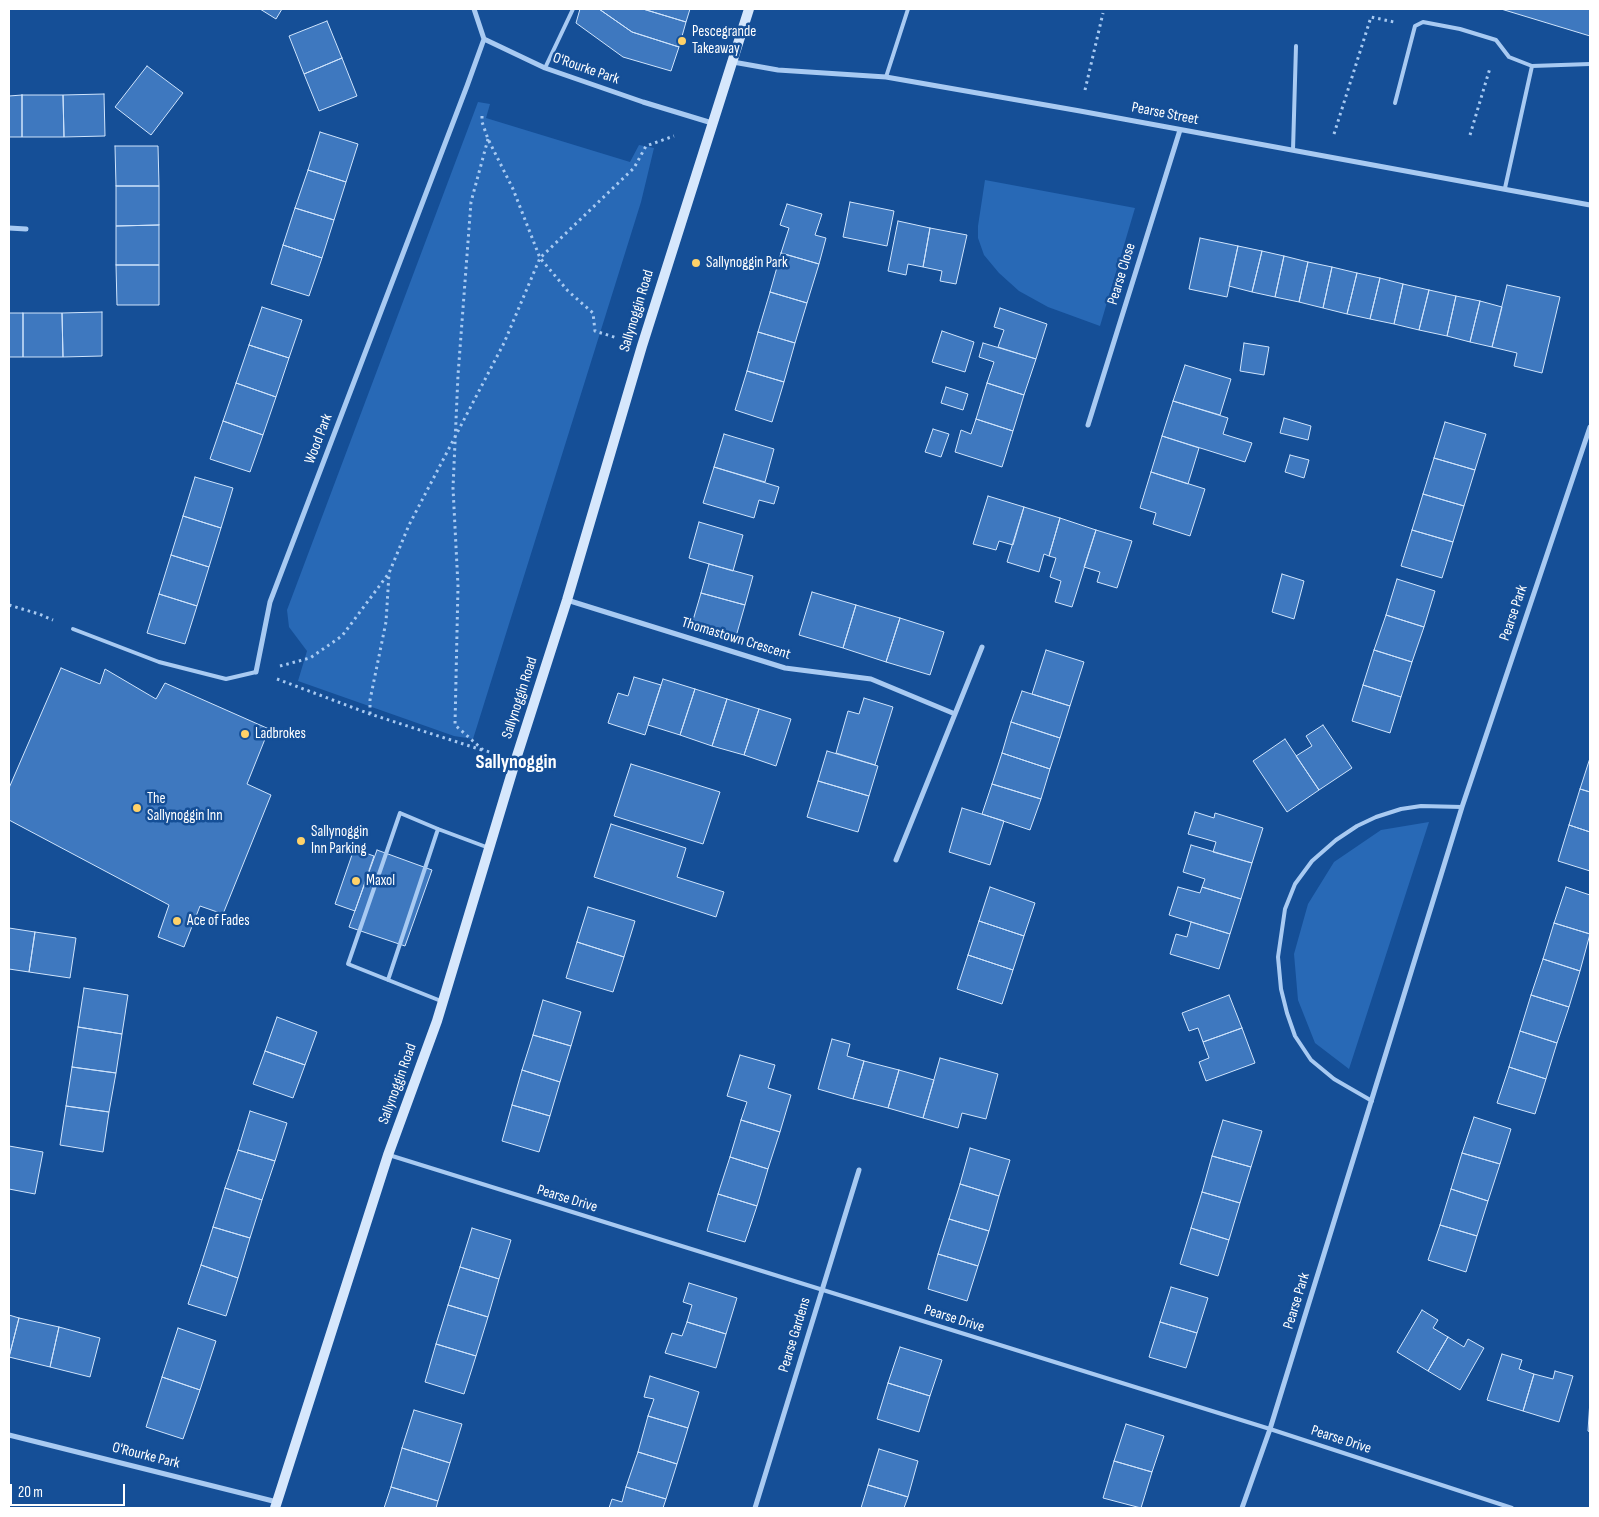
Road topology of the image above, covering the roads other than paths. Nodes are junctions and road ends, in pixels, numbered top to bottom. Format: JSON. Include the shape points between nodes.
{"nodes":[{"id":1,"x":474,"y":9,"type":"edge"},
{"id":2,"x":573,"y":9,"type":"edge"},
{"id":3,"x":749,"y":9,"type":"edge"},
{"id":4,"x":908,"y":9,"type":"edge"},
{"id":5,"x":484,"y":39,"type":"junction"},
{"id":6,"x":1296,"y":46,"type":"dead end"},
{"id":7,"x":733,"y":62,"type":"junction"},
{"id":8,"x":1590,"y":64,"type":"edge"},
{"id":9,"x":1532,"y":66,"type":"junction"},
{"id":10,"x":545,"y":68,"type":"junction"},
{"id":11,"x":886,"y":77,"type":"junction"},
{"id":12,"x":1395,"y":103,"type":"dead end"},
{"id":13,"x":713,"y":124,"type":"junction"},
{"id":14,"x":1180,"y":130,"type":"junction"},
{"id":15,"x":1294,"y":150,"type":"junction"},
{"id":16,"x":1505,"y":188,"type":"junction"},
{"id":17,"x":1590,"y":204,"type":"edge"},
{"id":18,"x":9,"y":228,"type":"edge"},
{"id":19,"x":26,"y":229,"type":"dead end"},
{"id":20,"x":1088,"y":425,"type":"dead end"},
{"id":21,"x":1590,"y":427,"type":"edge"},
{"id":22,"x":567,"y":600,"type":"junction"},
{"id":23,"x":73,"y":629,"type":"road end"},
{"id":24,"x":982,"y":647,"type":"dead end"},
{"id":25,"x":256,"y":672,"type":"joint"},
{"id":26,"x":955,"y":714,"type":"junction"},
{"id":27,"x":1462,"y":807,"type":"junction"},
{"id":28,"x":438,"y":829,"type":"junction"},
{"id":29,"x":490,"y":848,"type":"junction"},
{"id":30,"x":896,"y":860,"type":"dead end"},
{"id":31,"x":388,"y":980,"type":"junction"},
{"id":32,"x":443,"y":1002,"type":"junction"},
{"id":33,"x":1372,"y":1101,"type":"junction"},
{"id":34,"x":388,"y":1155,"type":"junction"},
{"id":35,"x":859,"y":1170,"type":"dead end"},
{"id":36,"x":822,"y":1290,"type":"junction"},
{"id":37,"x":1270,"y":1429,"type":"junction"},
{"id":38,"x":9,"y":1435,"type":"edge"},
{"id":39,"x":276,"y":1505,"type":"edge"},
{"id":40,"x":755,"y":1508,"type":"edge"},
{"id":41,"x":1242,"y":1508,"type":"edge"},
{"id":42,"x":1512,"y":1508,"type":"edge"}],
"edges":[{"from":1,"to":5,"type":"street"},
{"from":2,"to":10,"type":"lane"},
{"from":3,"to":7,"type":"street","name":"Sallynoggin Road"},
{"from":4,"to":11,"type":"lane"},
{"from":5,"to":10,"type":"street","name":"O'Rourke Park"},
{"from":5,"to":25,"type":"street","name":"Wood Park","via":[[270,602]]},
{"from":6,"to":15,"type":"lane"},
{"from":7,"to":11,"type":"street","name":"Pearse Street","via":[[778,70]]},
{"from":7,"to":13,"type":"street","name":"Sallynoggin Road"},
{"from":8,"to":9,"type":"lane"},
{"from":9,"to":12,"type":"lane","via":[[1509,57],[1496,40],[1422,22],[1415,26]]},
{"from":9,"to":16,"type":"lane"},
{"from":10,"to":13,"type":"street","name":"O'Rourke Park"},
{"from":11,"to":14,"type":"street","name":"Pearse Street"},
{"from":13,"to":22,"type":"street","name":"Sallynoggin Road","via":[[642,346]]},
{"from":14,"to":15,"type":"street","name":"Pearse Street"},
{"from":14,"to":20,"type":"street","name":"Pearse Close"},
{"from":15,"to":16,"type":"street","name":"Pearse Street"},
{"from":16,"to":17,"type":"street","name":"Pearse Street"},
{"from":18,"to":19,"type":"street"},
{"from":21,"to":27,"type":"street","name":"Pearse Park"},
{"from":22,"to":26,"type":"street","name":"Thomastown Crescent","via":[[785,668],[871,679]]},
{"from":22,"to":29,"type":"street","name":"Sallynoggin Road"},
{"from":23,"to":25,"type":"lane","via":[[159,662],[226,679]]},
{"from":24,"to":26,"type":"street"},
{"from":26,"to":30,"type":"street"},
{"from":27,"to":33,"type":"street","name":"Pearse Park"},
{"from":27,"to":33,"type":"lane","via":[[1400,809],[1357,826],[1312,861],[1295,884],[1284,909],[1278,957],[1281,989],[1295,1036],[1311,1060],[1334,1079]]},
{"from":28,"to":29,"type":"lane"},
{"from":28,"to":31,"type":"lane"},
{"from":28,"to":31,"type":"lane","via":[[400,813],[348,964]]},
{"from":29,"to":32,"type":"street","name":"Sallynoggin Road"},
{"from":31,"to":32,"type":"lane"},
{"from":32,"to":34,"type":"street","name":"Sallynoggin Road"},
{"from":33,"to":37,"type":"street","name":"Pearse Park"},
{"from":34,"to":36,"type":"lane","name":"Pearse Drive"},
{"from":34,"to":39,"type":"street","name":"Sallynoggin Road"},
{"from":35,"to":36,"type":"street","name":"Pearse Gardens"},
{"from":36,"to":37,"type":"lane","name":"Pearse Drive"},
{"from":36,"to":40,"type":"street","name":"Pearse Gardens"},
{"from":37,"to":41,"type":"street","name":"Pearse Park"},
{"from":37,"to":42,"type":"lane","name":"Pearse Drive"},
{"from":38,"to":39,"type":"street","name":"O'Rourke Park"}]}
